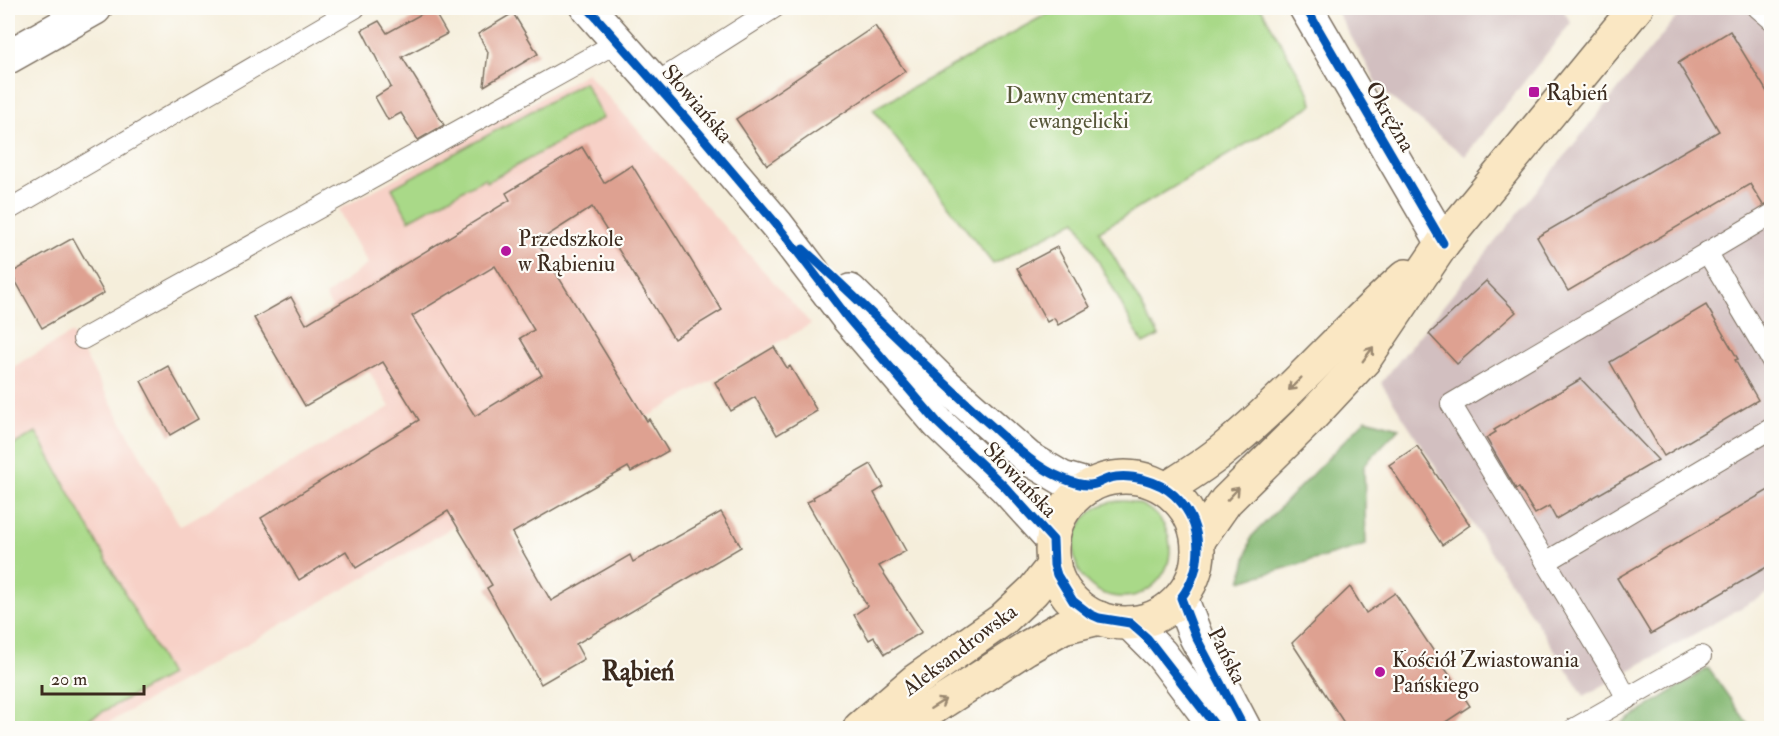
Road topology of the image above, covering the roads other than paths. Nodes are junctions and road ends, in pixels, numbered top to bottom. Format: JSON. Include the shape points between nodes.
{"nodes":[{"id":1,"x":95,"y":8,"type":"edge"},
{"id":2,"x":355,"y":8,"type":"edge"},
{"id":3,"x":588,"y":8,"type":"edge"},
{"id":4,"x":774,"y":8,"type":"edge"},
{"id":5,"x":1306,"y":8,"type":"edge"},
{"id":6,"x":1636,"y":8,"type":"edge"},
{"id":7,"x":1758,"y":8,"type":"edge"},
{"id":8,"x":1772,"y":20,"type":"edge"},
{"id":9,"x":618,"y":42,"type":"junction"},
{"id":10,"x":8,"y":57,"type":"edge"},
{"id":11,"x":656,"y":83,"type":"junction"},
{"id":12,"x":8,"y":210,"type":"edge"},
{"id":13,"x":1772,"y":214,"type":"edge"},
{"id":14,"x":777,"y":225,"type":"junction"},
{"id":15,"x":1443,"y":243,"type":"junction"},
{"id":16,"x":1707,"y":252,"type":"junction"},
{"id":17,"x":83,"y":339,"type":"dead end"},
{"id":18,"x":1772,"y":361,"type":"edge"},
{"id":19,"x":1772,"y":428,"type":"edge"},
{"id":20,"x":1090,"y":486,"type":"junction"},
{"id":21,"x":1166,"y":489,"type":"junction"},
{"id":22,"x":1198,"y":541,"type":"junction"},
{"id":23,"x":1054,"y":553,"type":"junction"},
{"id":24,"x":1546,"y":562,"type":"junction"},
{"id":25,"x":1181,"y":598,"type":"junction"},
{"id":26,"x":1115,"y":620,"type":"junction"},
{"id":27,"x":1701,"y":656,"type":"dead end"},
{"id":28,"x":1627,"y":699,"type":"junction"},
{"id":29,"x":860,"y":729,"type":"edge"},
{"id":30,"x":885,"y":729,"type":"edge"},
{"id":31,"x":1217,"y":729,"type":"edge"},
{"id":32,"x":1244,"y":729,"type":"edge"},
{"id":33,"x":1575,"y":729,"type":"edge"}],
"edges":[{"from":1,"to":10,"type":"street"},
{"from":2,"to":12,"type":"lane"},
{"from":3,"to":9,"type":"street","name":"Słowiańska"},
{"from":4,"to":11,"type":"lane"},
{"from":5,"to":15,"type":"street","name":"Okrężna"},
{"from":6,"to":15,"type":"main road"},
{"from":7,"to":8,"type":"lane"},
{"from":9,"to":11,"type":"street","name":"Słowiańska"},
{"from":9,"to":17,"type":"lane"},
{"from":11,"to":14,"type":"street","name":"Słowiańska"},
{"from":13,"to":16,"type":"lane"},
{"from":14,"to":20,"type":"street","name":"Słowiańska","via":[[1028,458],[1062,478]]},
{"from":14,"to":23,"type":"street","name":"Słowiańska","via":[[848,318],[938,423],[1005,487]]},
{"from":15,"to":21,"type":"main road","one_way":true,"via":[[1368,309],[1247,429]]},
{"from":22,"to":15,"type":"main road","one_way":true,"via":[[1226,501],[1364,360]]},
{"from":16,"to":18,"type":"lane"},
{"from":16,"to":24,"type":"lane","via":[[1451,404]]},
{"from":19,"to":24,"type":"lane"},
{"from":20,"to":21,"type":"main road","via":[[1112,478],[1134,477]]},
{"from":20,"to":23,"type":"main road","via":[[1061,514]]},
{"from":21,"to":22,"type":"main road","via":[[1188,511]]},
{"from":22,"to":25,"type":"main road","via":[[1198,561]]},
{"from":23,"to":26,"type":"main road","via":[[1067,594],[1073,601],[1090,614]]},
{"from":23,"to":29,"type":"main road","name":"Aleksandrowska","via":[[1033,591],[1002,620],[915,681]]},
{"from":24,"to":28,"type":"lane"},
{"from":25,"to":26,"type":"main road","via":[[1158,616]]},
{"from":25,"to":32,"type":"street","name":"Pańska","via":[[1196,637]]},
{"from":30,"to":26,"type":"main road","name":"Aleksandrowska","one_way":true,"via":[[930,710],[1063,627]]},
{"from":26,"to":31,"type":"street","via":[[1161,654]]},
{"from":27,"to":28,"type":"lane"},
{"from":28,"to":33,"type":"lane"}]}
